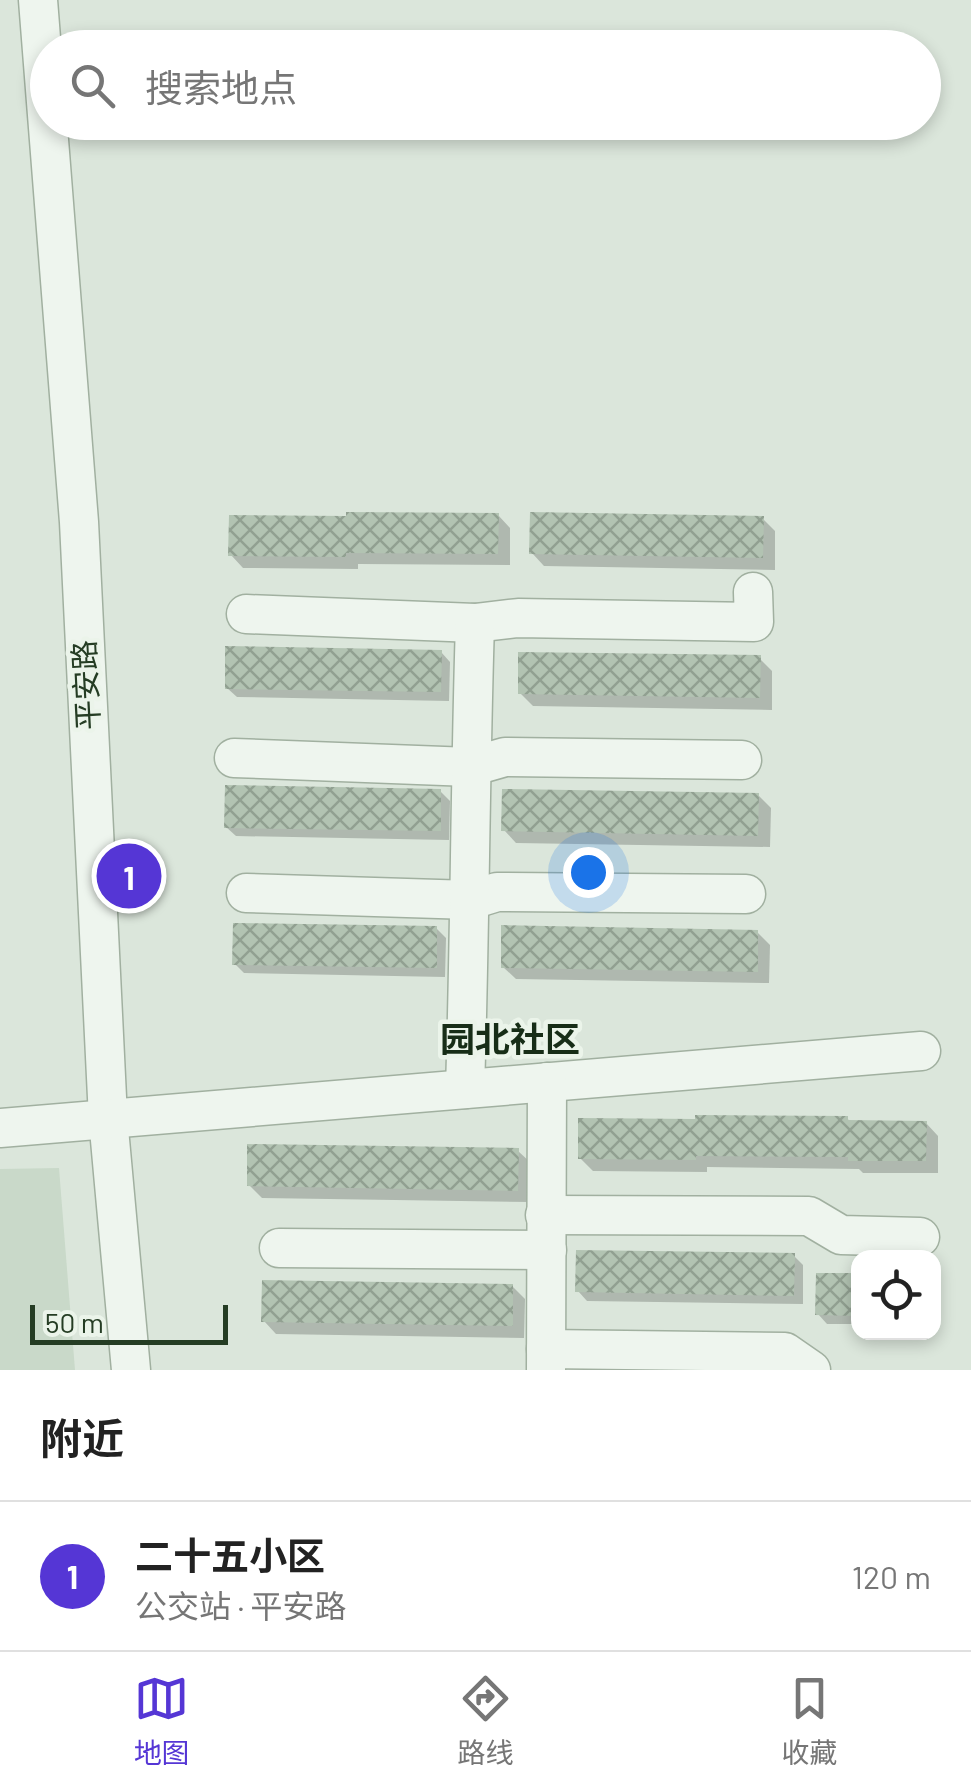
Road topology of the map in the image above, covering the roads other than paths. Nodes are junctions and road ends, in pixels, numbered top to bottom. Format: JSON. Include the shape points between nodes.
{"nodes":[{"id":1,"x":38,"y":0,"type":"edge"},
{"id":2,"x":40,"y":30,"type":"edge"},
{"id":3,"x":49,"y":140,"type":"edge"},
{"id":4,"x":754,"y":592,"type":"dead end"},
{"id":5,"x":246,"y":614,"type":"dead end"},
{"id":6,"x":475,"y":624,"type":"junction"},
{"id":7,"x":234,"y":758,"type":"dead end"},
{"id":8,"x":742,"y":760,"type":"dead end"},
{"id":9,"x":470,"y":766,"type":"junction"},
{"id":10,"x":246,"y":893,"type":"dead end"},
{"id":11,"x":746,"y":894,"type":"dead end"},
{"id":12,"x":471,"y":900,"type":"junction"},
{"id":13,"x":921,"y":1051,"type":"dead end"},
{"id":14,"x":547,"y":1082,"type":"junction"},
{"id":15,"x":465,"y":1089,"type":"junction"},
{"id":16,"x":108,"y":1118,"type":"junction"},
{"id":17,"x":0,"y":1128,"type":"edge"},
{"id":18,"x":546,"y":1233,"type":"junction"},
{"id":19,"x":920,"y":1237,"type":"dead end"},
{"id":20,"x":279,"y":1248,"type":"dead end"},
{"id":21,"x":546,"y":1359,"type":"edge"},
{"id":22,"x":131,"y":1370,"type":"edge"},
{"id":23,"x":812,"y":1370,"type":"edge"}],
"edges":[{"from":1,"to":2,"type":"street","name":"平安路"},
{"from":3,"to":16,"type":"street","name":"平安路","via":[[79,522]]},
{"from":4,"to":6,"type":"street","via":[[754,622],[518,618]]},
{"from":5,"to":6,"type":"street"},
{"from":6,"to":9,"type":"street"},
{"from":7,"to":9,"type":"street"},
{"from":8,"to":9,"type":"street","via":[[505,757]]},
{"from":9,"to":12,"type":"street"},
{"from":10,"to":12,"type":"street"},
{"from":11,"to":12,"type":"street","via":[[497,892]]},
{"from":12,"to":15,"type":"street"},
{"from":13,"to":14,"type":"street"},
{"from":14,"to":15,"type":"street"},
{"from":14,"to":18,"type":"street"},
{"from":15,"to":16,"type":"street"},
{"from":16,"to":17,"type":"street"},
{"from":16,"to":22,"type":"street","name":"平安路"},
{"from":18,"to":19,"type":"street","via":[[808,1216],[841,1235]]},
{"from":18,"to":20,"type":"street"},
{"from":18,"to":21,"type":"street"},
{"from":21,"to":23,"type":"street","via":[[784,1352]]}]}
